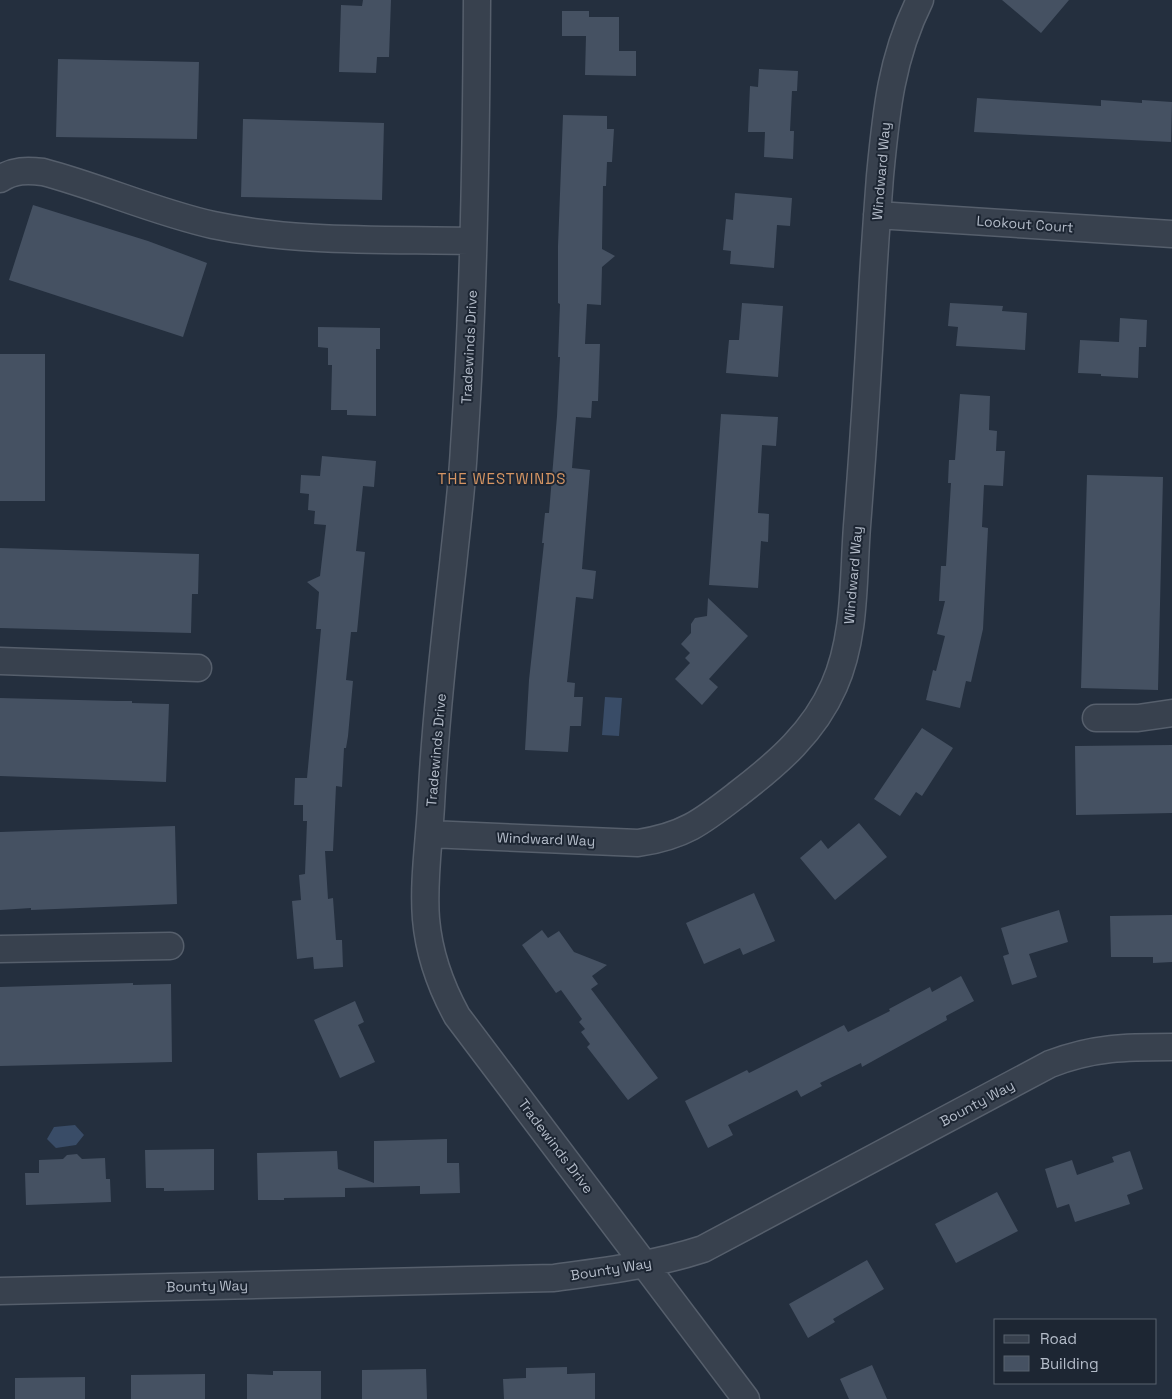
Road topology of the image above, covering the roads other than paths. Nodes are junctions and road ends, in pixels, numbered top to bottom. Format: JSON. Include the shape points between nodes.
{"nodes":[{"id":1,"x":477,"y":0,"type":"edge"},
{"id":2,"x":920,"y":0,"type":"edge"},
{"id":3,"x":0,"y":179,"type":"edge"},
{"id":4,"x":877,"y":215,"type":"junction"},
{"id":5,"x":1172,"y":234,"type":"edge"},
{"id":6,"x":473,"y":240,"type":"junction"},
{"id":7,"x":0,"y":661,"type":"edge"},
{"id":8,"x":198,"y":668,"type":"dead end"},
{"id":9,"x":1172,"y":712,"type":"edge"},
{"id":10,"x":1096,"y":718,"type":"dead end"},
{"id":11,"x":429,"y":834,"type":"junction"},
{"id":12,"x":170,"y":946,"type":"dead end"},
{"id":13,"x":0,"y":949,"type":"edge"},
{"id":14,"x":1172,"y":1047,"type":"edge"},
{"id":15,"x":644,"y":1265,"type":"junction"},
{"id":16,"x":0,"y":1291,"type":"edge"},
{"id":17,"x":746,"y":1399,"type":"edge"}],
"edges":[{"from":1,"to":6,"type":"street","name":"Tradewinds Drive"},
{"from":2,"to":4,"type":"street","name":"Windward Way","via":[[893,73]]},
{"from":3,"to":6,"type":"street","via":[[16,172],[43,172],[193,220],[250,232],[327,238]]},
{"from":4,"to":5,"type":"street","name":"Lookout Court"},
{"from":4,"to":11,"type":"street","name":"Windward Way","via":[[852,613],[841,667],[825,704],[808,730],[786,754],[706,818],[690,829],[659,840],[638,842]]},
{"from":6,"to":11,"type":"street","name":"Tradewinds Drive","via":[[464,448]]},
{"from":7,"to":8,"type":"street"},
{"from":9,"to":10,"type":"street","via":[[1138,718]]},
{"from":11,"to":15,"type":"street","name":"Tradewinds Drive","via":[[426,918],[435,968],[448,1001]]},
{"from":12,"to":13,"type":"street"},
{"from":14,"to":15,"type":"street","name":"Bounty Way","via":[[1117,1047],[1050,1064],[703,1249]]},
{"from":15,"to":16,"type":"street","name":"Bounty Way","via":[[554,1278]]},
{"from":15,"to":17,"type":"street","name":"Tradewinds Drive"}]}
